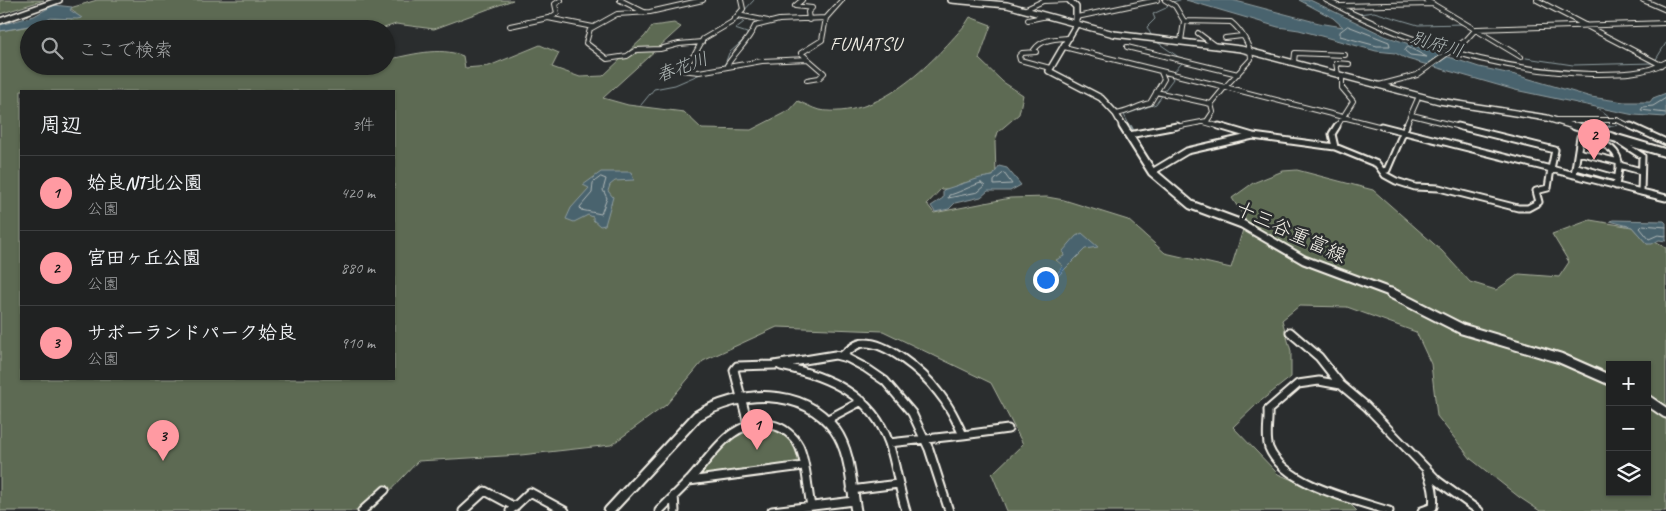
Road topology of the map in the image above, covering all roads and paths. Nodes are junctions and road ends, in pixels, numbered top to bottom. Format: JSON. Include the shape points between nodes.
{"nodes":[{"id":1,"x":59,"y":0,"type":"edge"},
{"id":2,"x":561,"y":0,"type":"edge"},
{"id":3,"x":620,"y":0,"type":"edge"},
{"id":4,"x":702,"y":0,"type":"edge"},
{"id":5,"x":741,"y":0,"type":"edge"},
{"id":6,"x":802,"y":0,"type":"edge"},
{"id":7,"x":842,"y":0,"type":"edge"},
{"id":8,"x":952,"y":0,"type":"edge"},
{"id":9,"x":1069,"y":0,"type":"edge"},
{"id":10,"x":1157,"y":0,"type":"edge"},
{"id":11,"x":1165,"y":0,"type":"edge"},
{"id":12,"x":1326,"y":0,"type":"edge"},
{"id":13,"x":1426,"y":0,"type":"edge"},
{"id":14,"x":1537,"y":0,"type":"edge"},
{"id":15,"x":1644,"y":0,"type":"edge"},
{"id":16,"x":964,"y":1,"type":"edge"},
{"id":17,"x":1433,"y":4,"type":"junction"},
{"id":18,"x":1338,"y":6,"type":"junction"},
{"id":19,"x":1024,"y":10,"type":"junction"},
{"id":20,"x":1666,"y":10,"type":"edge"},
{"id":21,"x":646,"y":12,"type":"junction"},
{"id":22,"x":738,"y":15,"type":"junction"},
{"id":23,"x":1047,"y":16,"type":"junction"},
{"id":24,"x":1077,"y":17,"type":"junction"},
{"id":25,"x":549,"y":18,"type":"junction"},
{"id":26,"x":826,"y":18,"type":"junction"},
{"id":27,"x":809,"y":20,"type":"junction"},
{"id":28,"x":1028,"y":20,"type":"dead end"},
{"id":29,"x":0,"y":21,"type":"edge"},
{"id":30,"x":1184,"y":21,"type":"junction"},
{"id":31,"x":768,"y":22,"type":"junction"},
{"id":32,"x":1666,"y":23,"type":"edge"},
{"id":33,"x":1076,"y":25,"type":"junction"},
{"id":34,"x":510,"y":26,"type":"dead end"},
{"id":35,"x":1586,"y":26,"type":"junction"},
{"id":36,"x":593,"y":27,"type":"junction"},
{"id":37,"x":1476,"y":29,"type":"junction"},
{"id":38,"x":1198,"y":33,"type":"dead end"},
{"id":39,"x":1242,"y":36,"type":"junction"},
{"id":40,"x":1070,"y":38,"type":"junction"},
{"id":41,"x":1225,"y":38,"type":"dead end"},
{"id":42,"x":1181,"y":41,"type":"junction"},
{"id":43,"x":702,"y":42,"type":"junction"},
{"id":44,"x":1214,"y":45,"type":"junction"},
{"id":45,"x":1064,"y":47,"type":"junction"},
{"id":46,"x":1128,"y":47,"type":"dead end"},
{"id":47,"x":1251,"y":51,"type":"junction"},
{"id":48,"x":1447,"y":52,"type":"junction"},
{"id":49,"x":1345,"y":55,"type":"dead end"},
{"id":50,"x":1521,"y":57,"type":"dead end"},
{"id":51,"x":808,"y":59,"type":"junction"},
{"id":52,"x":1294,"y":62,"type":"junction"},
{"id":53,"x":1666,"y":62,"type":"edge"},
{"id":54,"x":1349,"y":64,"type":"dead end"},
{"id":55,"x":726,"y":66,"type":"junction"},
{"id":56,"x":1661,"y":66,"type":"junction"},
{"id":57,"x":1050,"y":68,"type":"junction"},
{"id":58,"x":1161,"y":72,"type":"junction"},
{"id":59,"x":1238,"y":74,"type":"junction"},
{"id":60,"x":1340,"y":74,"type":"junction"},
{"id":61,"x":807,"y":80,"type":"dead end"},
{"id":62,"x":1379,"y":86,"type":"junction"},
{"id":63,"x":1225,"y":87,"type":"junction"},
{"id":64,"x":1156,"y":92,"type":"junction"},
{"id":65,"x":1419,"y":96,"type":"junction"},
{"id":66,"x":1211,"y":104,"type":"junction"},
{"id":67,"x":1116,"y":114,"type":"junction"},
{"id":68,"x":1412,"y":116,"type":"junction"},
{"id":69,"x":1344,"y":117,"type":"junction"},
{"id":70,"x":1554,"y":120,"type":"junction"},
{"id":71,"x":1204,"y":122,"type":"junction"},
{"id":72,"x":1404,"y":132,"type":"junction"},
{"id":73,"x":1129,"y":135,"type":"junction"},
{"id":74,"x":1253,"y":136,"type":"junction"},
{"id":75,"x":1615,"y":138,"type":"junction"},
{"id":76,"x":1666,"y":142,"type":"edge"},
{"id":77,"x":1335,"y":147,"type":"junction"},
{"id":78,"x":1578,"y":152,"type":"junction"},
{"id":79,"x":1666,"y":153,"type":"edge"},
{"id":80,"x":1619,"y":164,"type":"junction"},
{"id":81,"x":1577,"y":167,"type":"junction"},
{"id":82,"x":1551,"y":169,"type":"junction"},
{"id":83,"x":1383,"y":171,"type":"junction"},
{"id":84,"x":1641,"y":171,"type":"junction"},
{"id":85,"x":1152,"y":172,"type":"junction"},
{"id":86,"x":1574,"y":175,"type":"junction"},
{"id":87,"x":1616,"y":178,"type":"junction"},
{"id":88,"x":1616,"y":186,"type":"junction"},
{"id":89,"x":1641,"y":192,"type":"junction"},
{"id":90,"x":1666,"y":198,"type":"edge"},
{"id":91,"x":1290,"y":332,"type":"dead end"},
{"id":92,"x":843,"y":355,"type":"junction"},
{"id":93,"x":777,"y":365,"type":"junction"},
{"id":94,"x":1606,"y":378,"type":"edge"},
{"id":95,"x":1341,"y":385,"type":"junction"},
{"id":96,"x":742,"y":398,"type":"junction"},
{"id":97,"x":862,"y":401,"type":"junction"},
{"id":98,"x":1651,"y":403,"type":"edge"},
{"id":99,"x":1666,"y":413,"type":"edge"},
{"id":100,"x":826,"y":420,"type":"junction"},
{"id":101,"x":748,"y":424,"type":"junction"},
{"id":102,"x":1008,"y":429,"type":"dead end"},
{"id":103,"x":963,"y":434,"type":"junction"},
{"id":104,"x":925,"y":438,"type":"junction"},
{"id":105,"x":889,"y":443,"type":"junction"},
{"id":106,"x":803,"y":466,"type":"junction"},
{"id":107,"x":1425,"y":467,"type":"junction"},
{"id":108,"x":689,"y":481,"type":"junction"},
{"id":109,"x":898,"y":484,"type":"junction"},
{"id":110,"x":385,"y":490,"type":"dead end"},
{"id":111,"x":851,"y":490,"type":"junction"},
{"id":112,"x":674,"y":495,"type":"junction"},
{"id":113,"x":811,"y":506,"type":"junction"},
{"id":114,"x":855,"y":506,"type":"edge"},
{"id":115,"x":513,"y":509,"type":"edge"},
{"id":116,"x":561,"y":510,"type":"edge"},
{"id":117,"x":362,"y":511,"type":"edge"},
{"id":118,"x":463,"y":511,"type":"edge"},
{"id":119,"x":609,"y":511,"type":"edge"},
{"id":120,"x":659,"y":511,"type":"edge"},
{"id":121,"x":675,"y":511,"type":"edge"},
{"id":122,"x":772,"y":511,"type":"edge"},
{"id":123,"x":906,"y":511,"type":"edge"},
{"id":124,"x":949,"y":511,"type":"edge"},
{"id":125,"x":1388,"y":511,"type":"edge"},
{"id":126,"x":1422,"y":511,"type":"edge"},
{"id":127,"x":1479,"y":511,"type":"edge"}],
"edges":[{"from":1,"to":29,"type":"street"},
{"from":2,"to":25,"type":"street","via":[[555,4],[557,13]]},
{"from":3,"to":21,"type":"street"},
{"from":4,"to":21,"type":"street"},
{"from":5,"to":22,"type":"street","via":[[746,7]]},
{"from":6,"to":27,"type":"street","via":[[795,6],[812,8],[808,12]]},
{"from":7,"to":26,"type":"street"},
{"from":8,"to":16,"type":"street"},
{"from":9,"to":19,"type":"street","via":[[1043,1]]},
{"from":9,"to":24,"type":"street","via":[[1076,7]]},
{"from":10,"to":24,"type":"street"},
{"from":11,"to":30,"type":"street","via":[[1175,6]]},
{"from":12,"to":18,"type":"street"},
{"from":13,"to":17,"type":"street"},
{"from":14,"to":35,"type":"street"},
{"from":15,"to":20,"type":"street"},
{"from":16,"to":19,"type":"street"},
{"from":17,"to":18,"type":"street"},
{"from":17,"to":37,"type":"street"},
{"from":18,"to":48,"type":"street"},
{"from":19,"to":23,"type":"street"},
{"from":21,"to":36,"type":"street","via":[[617,14]]},
{"from":22,"to":31,"type":"street"},
{"from":22,"to":43,"type":"street"},
{"from":23,"to":28,"type":"street"},
{"from":23,"to":33,"type":"street"},
{"from":24,"to":33,"type":"street"},
{"from":25,"to":34,"type":"street"},
{"from":25,"to":36,"type":"street"},
{"from":26,"to":27,"type":"street"},
{"from":26,"to":51,"type":"street","via":[[822,40],[801,53]]},
{"from":27,"to":31,"type":"street"},
{"from":30,"to":39,"type":"street","via":[[1225,21],[1236,26]]},
{"from":30,"to":42,"type":"street"},
{"from":31,"to":55,"type":"street","via":[[753,28],[748,41]]},
{"from":32,"to":35,"type":"street"},
{"from":33,"to":40,"type":"street"},
{"from":33,"to":42,"type":"street","via":[[1114,34]]},
{"from":35,"to":37,"type":"street"},
{"from":35,"to":56,"type":"street"},
{"from":36,"to":43,"type":"street","via":[[588,32],[586,43],[605,59],[627,56],[636,50]]},
{"from":37,"to":48,"type":"street"},
{"from":37,"to":50,"type":"street"},
{"from":38,"to":44,"type":"street"},
{"from":39,"to":41,"type":"street"},
{"from":39,"to":47,"type":"street"},
{"from":40,"to":45,"type":"street"},
{"from":40,"to":57,"type":"street","via":[[1045,40],[1037,45],[1036,52],[1019,56],[1020,60]]},
{"from":42,"to":44,"type":"street"},
{"from":43,"to":55,"type":"street","via":[[681,70],[703,72]]},
{"from":44,"to":47,"type":"street"},
{"from":45,"to":57,"type":"street"},
{"from":45,"to":58,"type":"street"},
{"from":46,"to":59,"type":"street"},
{"from":47,"to":52,"type":"street"},
{"from":47,"to":59,"type":"street","via":[[1251,59]]},
{"from":48,"to":56,"type":"street","via":[[1514,67],[1559,72],[1624,73]]},
{"from":48,"to":62,"type":"street","via":[[1417,75]]},
{"from":49,"to":52,"type":"street","via":[[1295,53]]},
{"from":51,"to":55,"type":"street"},
{"from":51,"to":61,"type":"street","via":[[824,73],[819,78]]},
{"from":52,"to":60,"type":"street"},
{"from":53,"to":56,"type":"street"},
{"from":54,"to":60,"type":"street","via":[[1336,63]]},
{"from":57,"to":67,"type":"street","name":"十三谷重富線","via":[[1054,75],[1101,98]]},
{"from":58,"to":63,"type":"street"},
{"from":58,"to":64,"type":"street","via":[[1164,80]]},
{"from":59,"to":63,"type":"street"},
{"from":60,"to":62,"type":"street"},
{"from":60,"to":69,"type":"street","via":[[1342,88],[1353,101]]},
{"from":62,"to":65,"type":"street"},
{"from":63,"to":66,"type":"street"},
{"from":63,"to":69,"type":"street"},
{"from":64,"to":66,"type":"street"},
{"from":64,"to":67,"type":"street","via":[[1150,103]]},
{"from":65,"to":68,"type":"street"},
{"from":65,"to":70,"type":"street"},
{"from":66,"to":71,"type":"street","via":[[1214,112]]},
{"from":67,"to":73,"type":"street","name":"十三谷重富線"},
{"from":68,"to":72,"type":"street"},
{"from":68,"to":82,"type":"street","via":[[1555,150]]},
{"from":69,"to":72,"type":"street"},
{"from":69,"to":77,"type":"street","via":[[1332,134]]},
{"from":70,"to":75,"type":"street"},
{"from":70,"to":76,"type":"street","via":[[1618,120]]},
{"from":71,"to":73,"type":"street"},
{"from":71,"to":74,"type":"street"},
{"from":72,"to":82,"type":"street"},
{"from":72,"to":83,"type":"street","via":[[1388,170]]},
{"from":73,"to":85,"type":"street","name":"十三谷重富線"},
{"from":74,"to":77,"type":"street"},
{"from":74,"to":85,"type":"street","via":[[1187,151]]},
{"from":75,"to":79,"type":"street"},
{"from":75,"to":84,"type":"street","via":[[1642,156]]},
{"from":77,"to":83,"type":"street","via":[[1372,161]]},
{"from":78,"to":80,"type":"street"},
{"from":78,"to":80,"type":"street","via":[[1580,137],[1613,149]]},
{"from":78,"to":81,"type":"street"},
{"from":80,"to":84,"type":"street"},
{"from":80,"to":87,"type":"street"},
{"from":81,"to":86,"type":"street"},
{"from":81,"to":87,"type":"street"},
{"from":82,"to":83,"type":"street","via":[[1548,188],[1536,191],[1539,202],[1528,208],[1439,188],[1408,185],[1392,180]]},
{"from":82,"to":86,"type":"street"},
{"from":84,"to":89,"type":"street"},
{"from":85,"to":94,"type":"street","name":"十三谷重富線","via":[[1191,205],[1242,224],[1304,260],[1403,297],[1462,329],[1560,358]]},
{"from":86,"to":88,"type":"street"},
{"from":87,"to":88,"type":"street"},
{"from":88,"to":89,"type":"street"},
{"from":89,"to":90,"type":"street"},
{"from":91,"to":95,"type":"street","via":[[1319,357]]},
{"from":92,"to":93,"type":"street"},
{"from":92,"to":103,"type":"street","via":[[860,344],[875,344],[901,359],[937,390]]},
{"from":92,"to":104,"type":"street","via":[[880,377],[901,395]]},
{"from":93,"to":96,"type":"street","via":[[737,366],[734,370]]},
{"from":93,"to":97,"type":"street","via":[[805,370],[836,382]]},
{"from":95,"to":107,"type":"street"},
{"from":95,"to":125,"type":"street","via":[[1319,381],[1298,384],[1268,410],[1269,448],[1288,473]]},
{"from":96,"to":100,"type":"street","via":[[784,398]]},
{"from":96,"to":101,"type":"street"},
{"from":96,"to":119,"type":"street","via":[[721,404],[697,417]]},
{"from":97,"to":100,"type":"street"},
{"from":97,"to":105,"type":"street","via":[[880,422]]},
{"from":98,"to":99,"type":"street"},
{"from":100,"to":111,"type":"street","via":[[841,443]]},
{"from":101,"to":106,"type":"street","via":[[763,423],[784,429],[798,444]]},
{"from":101,"to":108,"type":"street","via":[[726,436]]},
{"from":102,"to":103,"type":"street"},
{"from":103,"to":104,"type":"street"},
{"from":104,"to":105,"type":"street"},
{"from":104,"to":124,"type":"street"},
{"from":105,"to":109,"type":"street"},
{"from":106,"to":108,"type":"street"},
{"from":106,"to":113,"type":"street"},
{"from":107,"to":126,"type":"street","via":[[1435,498],[1433,507]]},
{"from":107,"to":127,"type":"street","via":[[1438,481]]},
{"from":108,"to":112,"type":"street"},
{"from":109,"to":111,"type":"street"},
{"from":109,"to":123,"type":"street"},
{"from":110,"to":117,"type":"street"},
{"from":111,"to":114,"type":"street"},
{"from":112,"to":120,"type":"street"},
{"from":112,"to":121,"type":"street"},
{"from":113,"to":114,"type":"street"},
{"from":113,"to":122,"type":"street"},
{"from":115,"to":116,"type":"street","via":[[530,492]]},
{"from":115,"to":118,"type":"street","via":[[485,491]]}]}
